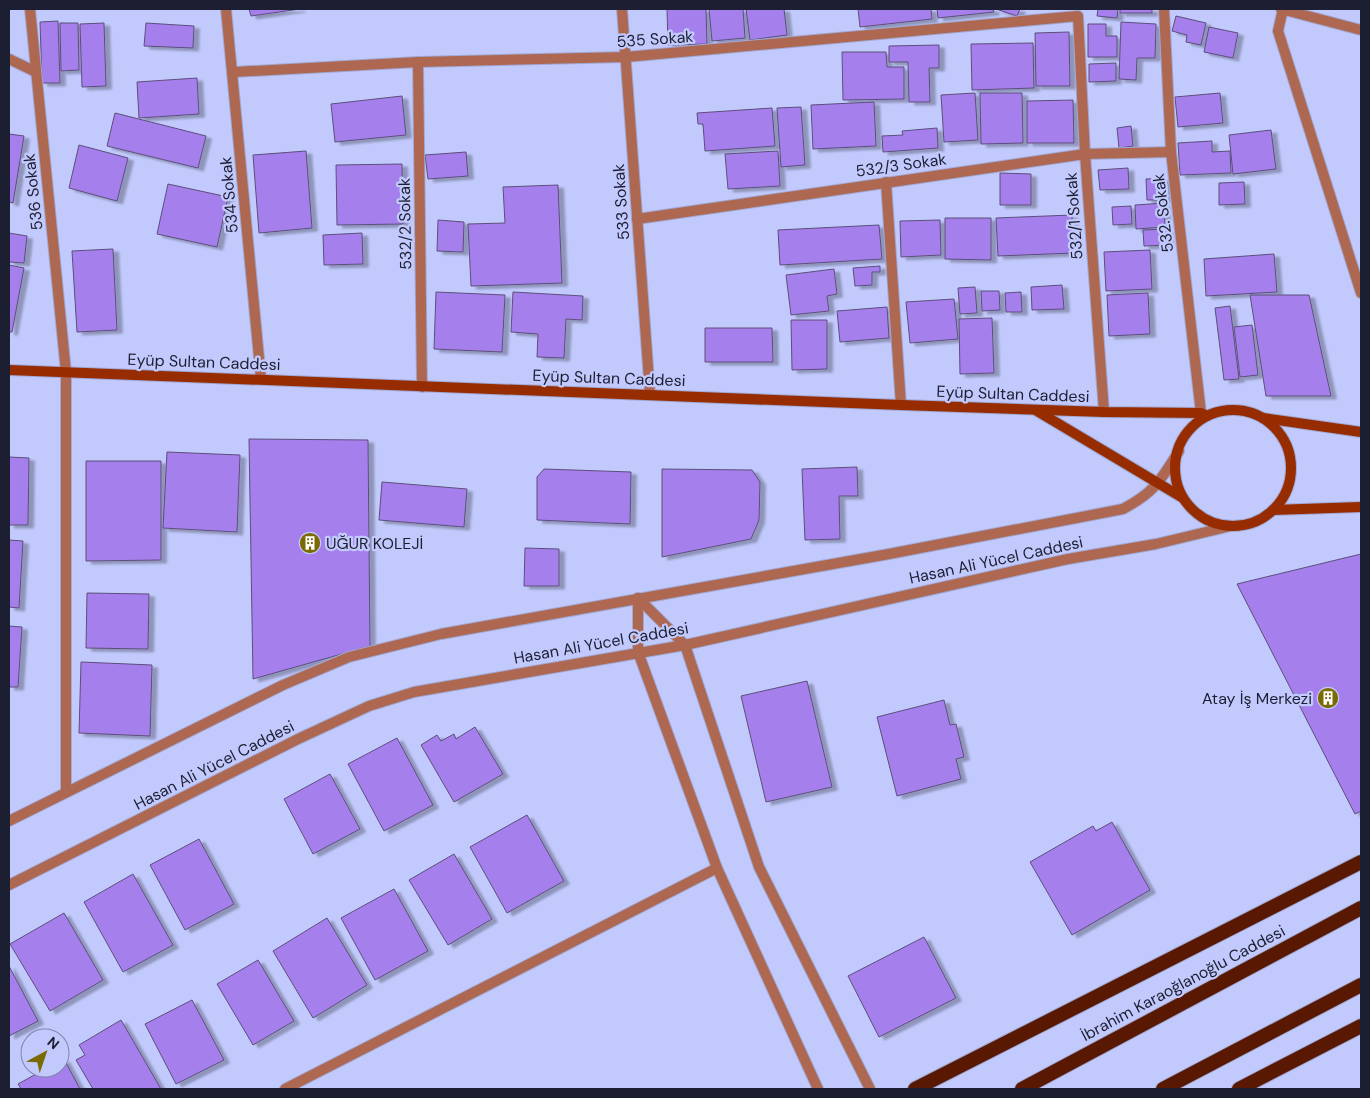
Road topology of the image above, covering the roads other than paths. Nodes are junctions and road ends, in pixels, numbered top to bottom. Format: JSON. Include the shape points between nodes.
{"nodes":[{"id":1,"x":30,"y":9,"type":"edge"},
{"id":2,"x":226,"y":9,"type":"edge"},
{"id":3,"x":622,"y":9,"type":"edge"},
{"id":4,"x":1164,"y":9,"type":"edge"},
{"id":5,"x":1282,"y":9,"type":"edge"},
{"id":6,"x":1078,"y":16,"type":"joint"},
{"id":7,"x":1361,"y":30,"type":"edge"},
{"id":8,"x":626,"y":57,"type":"junction"},
{"id":9,"x":9,"y":59,"type":"edge"},
{"id":10,"x":418,"y":62,"type":"junction"},
{"id":11,"x":36,"y":72,"type":"junction"},
{"id":12,"x":234,"y":72,"type":"junction"},
{"id":13,"x":1171,"y":152,"type":"junction"},
{"id":14,"x":1084,"y":154,"type":"junction"},
{"id":15,"x":886,"y":182,"type":"junction"},
{"id":16,"x":637,"y":219,"type":"junction"},
{"id":17,"x":1361,"y":293,"type":"edge"},
{"id":18,"x":9,"y":370,"type":"edge"},
{"id":19,"x":66,"y":372,"type":"junction"},
{"id":20,"x":261,"y":379,"type":"junction"},
{"id":21,"x":422,"y":387,"type":"junction"},
{"id":22,"x":650,"y":394,"type":"junction"},
{"id":23,"x":901,"y":405,"type":"junction"},
{"id":24,"x":1034,"y":410,"type":"junction"},
{"id":25,"x":1104,"y":412,"type":"junction"},
{"id":26,"x":1204,"y":415,"type":"junction"},
{"id":27,"x":1262,"y":418,"type":"junction"},
{"id":28,"x":1361,"y":432,"type":"edge"},
{"id":29,"x":1179,"y":451,"type":"junction"},
{"id":30,"x":1159,"y":482,"type":"junction"},
{"id":31,"x":1184,"y":498,"type":"junction"},
{"id":32,"x":1361,"y":508,"type":"edge"},
{"id":33,"x":1273,"y":510,"type":"junction"},
{"id":34,"x":1231,"y":526,"type":"junction"},
{"id":35,"x":638,"y":598,"type":"junction"},
{"id":36,"x":684,"y":645,"type":"junction"},
{"id":37,"x":638,"y":652,"type":"junction"},
{"id":38,"x":66,"y":792,"type":"junction"},
{"id":39,"x":9,"y":821,"type":"edge"},
{"id":40,"x":1361,"y":862,"type":"edge"},
{"id":41,"x":717,"y":868,"type":"junction"},
{"id":42,"x":9,"y":885,"type":"edge"},
{"id":43,"x":1361,"y":908,"type":"edge"},
{"id":44,"x":1361,"y":984,"type":"edge"},
{"id":45,"x":1361,"y":1026,"type":"edge"},
{"id":46,"x":285,"y":1089,"type":"edge"},
{"id":47,"x":818,"y":1089,"type":"edge"},
{"id":48,"x":870,"y":1089,"type":"edge"},
{"id":49,"x":915,"y":1089,"type":"edge"},
{"id":50,"x":1022,"y":1089,"type":"edge"},
{"id":51,"x":1163,"y":1089,"type":"edge"},
{"id":52,"x":1239,"y":1089,"type":"edge"}],
"edges":[{"from":1,"to":11,"type":"street","name":"536 Sokak"},
{"from":2,"to":12,"type":"street","name":"534 Sokak"},
{"from":3,"to":8,"type":"street","name":"533 Sokak"},
{"from":4,"to":13,"type":"street","name":"532. Sokak"},
{"from":5,"to":7,"type":"street"},
{"from":5,"to":17,"type":"street","via":[[1278,31]]},
{"from":6,"to":8,"type":"street","name":"535 Sokak"},
{"from":6,"to":14,"type":"street","name":"532/1 Sokak"},
{"from":8,"to":10,"type":"street","name":"535 Sokak"},
{"from":8,"to":16,"type":"street","name":"533 Sokak"},
{"from":9,"to":11,"type":"street"},
{"from":10,"to":12,"type":"street","name":"535 Sokak"},
{"from":10,"to":21,"type":"street","name":"532/2 Sokak"},
{"from":11,"to":19,"type":"street","name":"536 Sokak"},
{"from":12,"to":20,"type":"street","name":"534 Sokak"},
{"from":13,"to":14,"type":"street","name":"532/3 Sokak"},
{"from":13,"to":26,"type":"street","name":"532. Sokak"},
{"from":14,"to":15,"type":"street","name":"532/3 Sokak"},
{"from":14,"to":25,"type":"street","name":"532/1 Sokak"},
{"from":15,"to":16,"type":"street","name":"532/3 Sokak"},
{"from":15,"to":23,"type":"street"},
{"from":16,"to":22,"type":"street","name":"533 Sokak"},
{"from":18,"to":19,"type":"main road","name":"Eyüp Sultan Caddesi"},
{"from":19,"to":20,"type":"main road","name":"Eyüp Sultan Caddesi"},
{"from":19,"to":38,"type":"street","name":"536 Sokak"},
{"from":20,"to":21,"type":"main road","name":"Eyüp Sultan Caddesi"},
{"from":21,"to":22,"type":"main road","name":"Eyüp Sultan Caddesi"},
{"from":22,"to":23,"type":"main road","name":"Eyüp Sultan Caddesi"},
{"from":23,"to":24,"type":"main road","name":"Eyüp Sultan Caddesi"},
{"from":24,"to":25,"type":"main road","name":"Eyüp Sultan Caddesi"},
{"from":24,"to":30,"type":"main road"},
{"from":25,"to":26,"type":"main road","name":"Eyüp Sultan Caddesi"},
{"from":26,"to":27,"type":"main road","via":[[1226,410],[1245,411]]},
{"from":26,"to":29,"type":"main road","via":[[1192,427]]},
{"from":27,"to":28,"type":"main road"},
{"from":27,"to":33,"type":"main road","via":[[1277,430],[1287,447],[1291,465],[1289,484]]},
{"from":29,"to":30,"type":"street"},
{"from":29,"to":31,"type":"main road","via":[[1175,461],[1176,481]]},
{"from":30,"to":31,"type":"main road"},
{"from":30,"to":35,"type":"street","via":[[1144,498],[1123,509]]},
{"from":31,"to":34,"type":"main road","via":[[1196,513],[1213,523]]},
{"from":32,"to":33,"type":"main road"},
{"from":33,"to":34,"type":"main road","via":[[1251,524]]},
{"from":34,"to":36,"type":"street","name":"Hasan Ali Yücel Caddesi"},
{"from":35,"to":36,"type":"street"},
{"from":35,"to":37,"type":"street"},
{"from":35,"to":38,"type":"street","via":[[434,636],[349,657],[283,684]]},
{"from":36,"to":37,"type":"street","name":"Hasan Ali Yücel Caddesi"},
{"from":36,"to":48,"type":"street","via":[[759,867]]},
{"from":37,"to":41,"type":"street"},
{"from":37,"to":42,"type":"street","name":"Hasan Ali Yücel Caddesi","via":[[414,692],[368,706]]},
{"from":38,"to":39,"type":"street"},
{"from":40,"to":49,"type":"highway"},
{"from":41,"to":46,"type":"street"},
{"from":41,"to":47,"type":"street"},
{"from":43,"to":50,"type":"highway","name":"İbrahim Karaoğlanoğlu Caddesi"},
{"from":44,"to":51,"type":"highway"},
{"from":45,"to":52,"type":"highway"}]}
